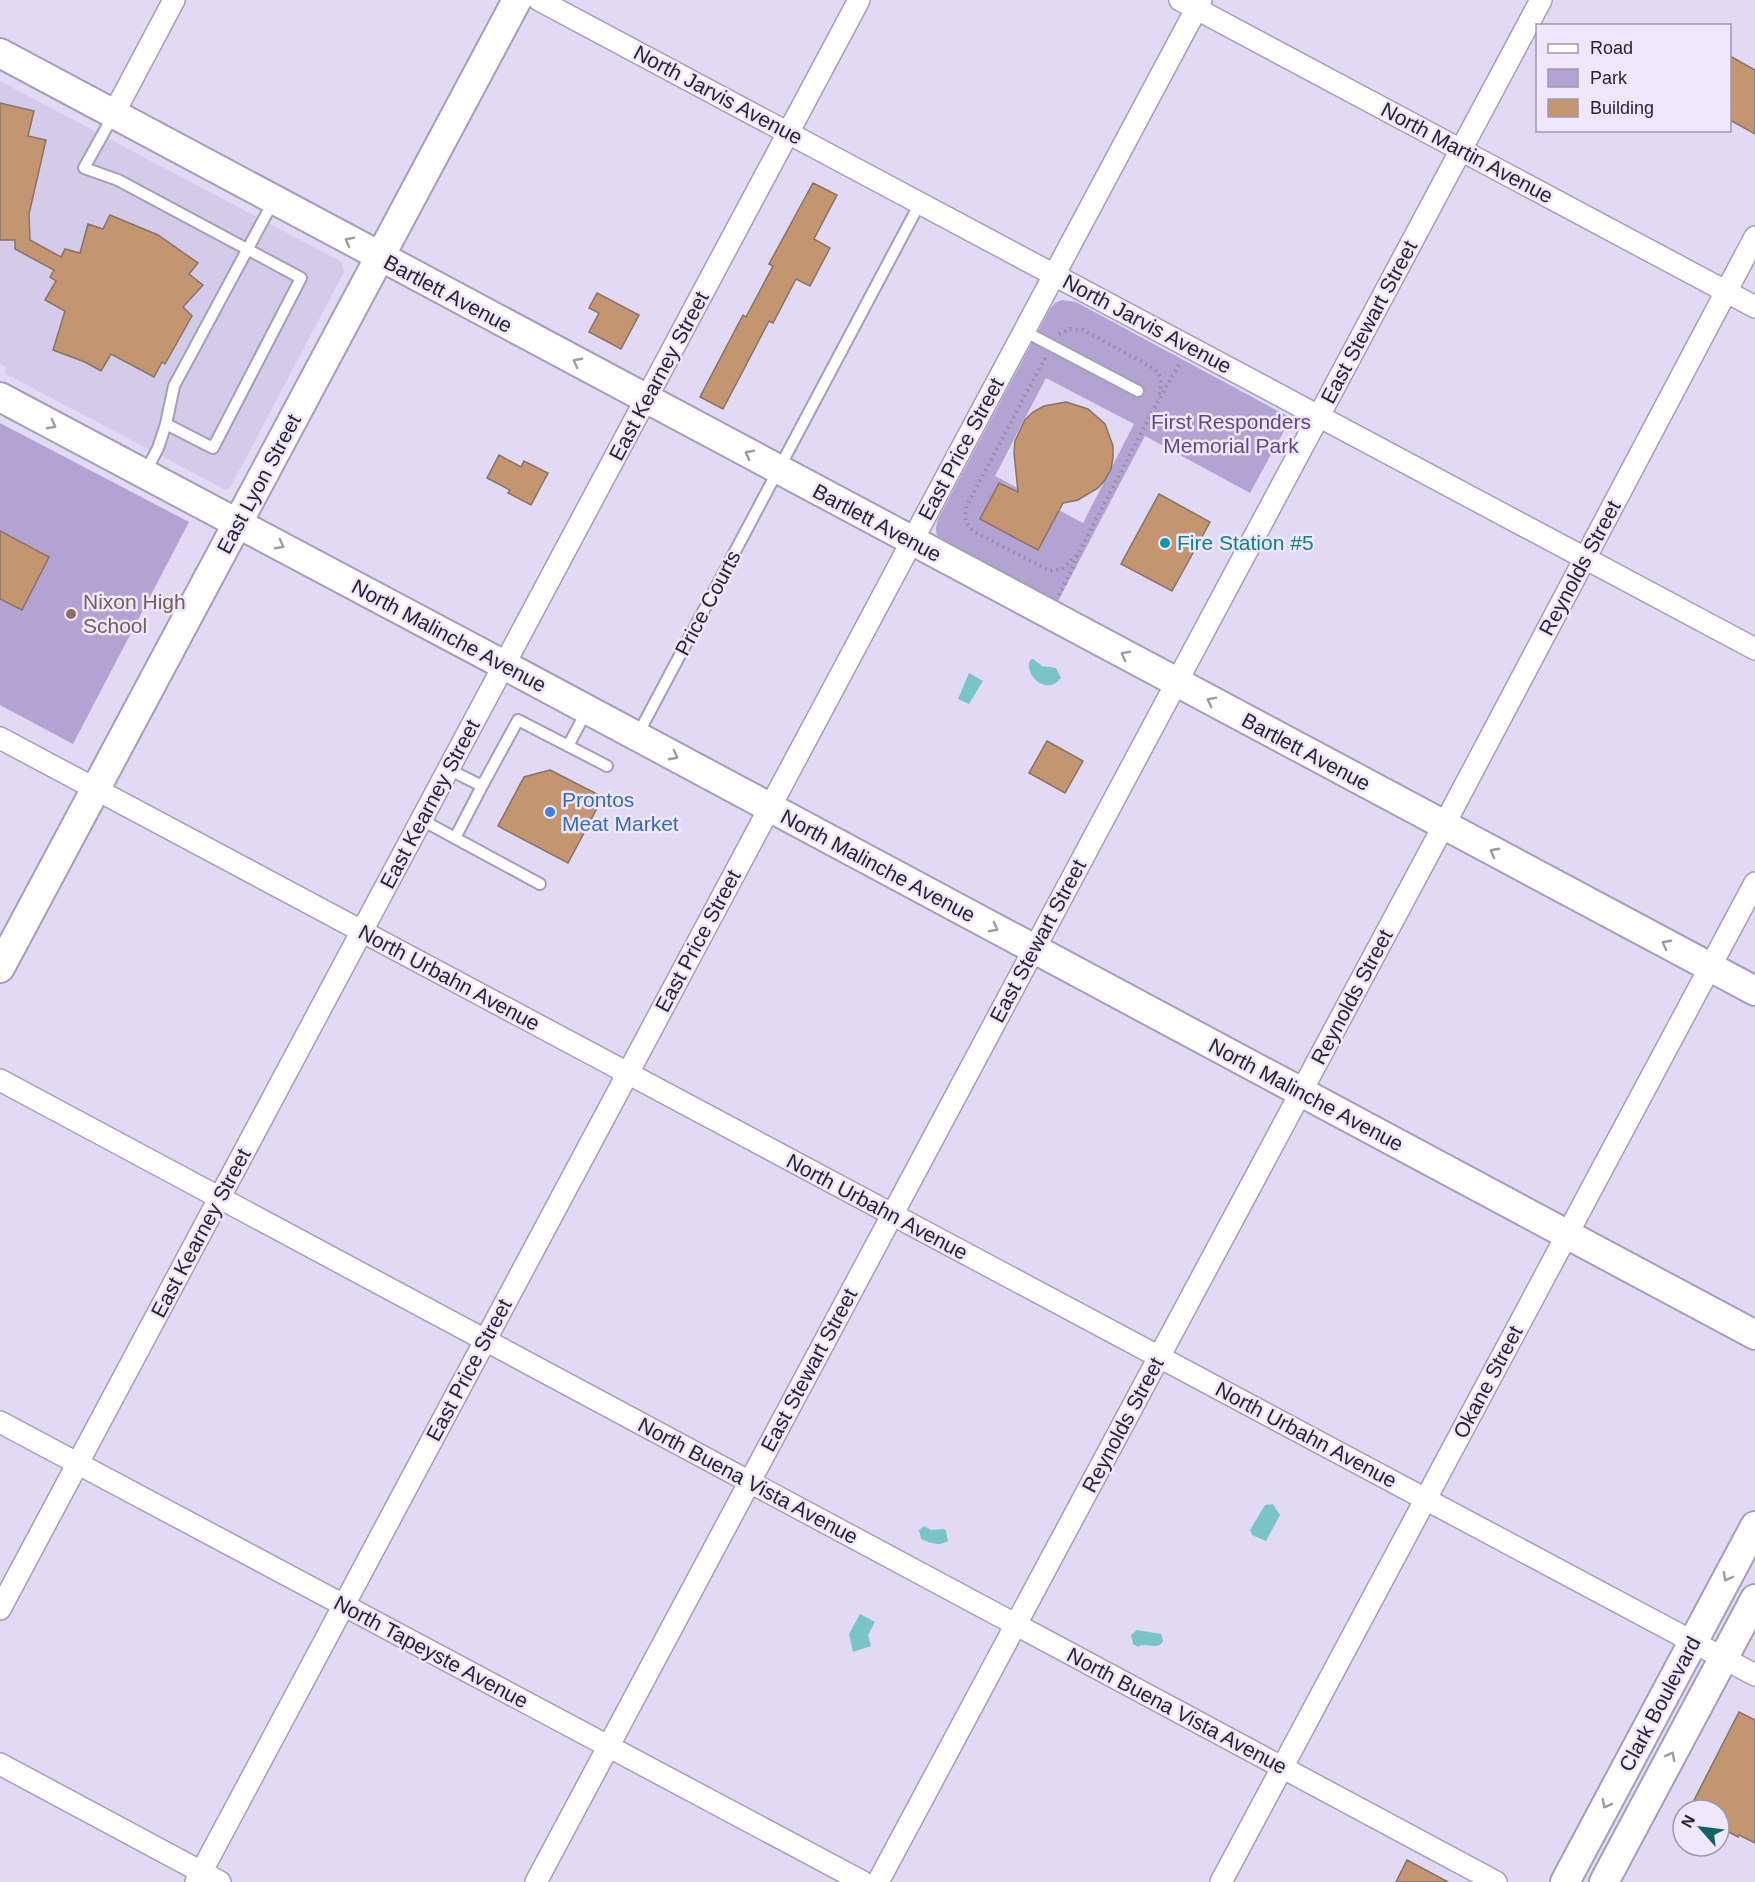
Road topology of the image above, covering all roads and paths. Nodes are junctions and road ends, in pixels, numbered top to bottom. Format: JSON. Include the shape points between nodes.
{"nodes":[{"id":1,"x":174,"y":0,"type":"edge"},
{"id":2,"x":517,"y":0,"type":"edge"},
{"id":3,"x":538,"y":0,"type":"edge"},
{"id":4,"x":859,"y":0,"type":"edge"},
{"id":5,"x":1541,"y":0,"type":"edge"},
{"id":6,"x":1192,"y":3,"type":"edge"},
{"id":7,"x":0,"y":53,"type":"edge"},
{"id":8,"x":114,"y":113,"type":"junction"},
{"id":9,"x":789,"y":133,"type":"junction"},
{"id":10,"x":1461,"y":150,"type":"junction"},
{"id":11,"x":274,"y":200,"type":"junction"},
{"id":12,"x":920,"y":203,"type":"junction"},
{"id":13,"x":1755,"y":237,"type":"edge"},
{"id":14,"x":247,"y":249,"type":"junction"},
{"id":15,"x":380,"y":257,"type":"junction"},
{"id":16,"x":1054,"y":275,"type":"junction"},
{"id":17,"x":1726,"y":291,"type":"junction"},
{"id":18,"x":1755,"y":307,"type":"edge"},
{"id":19,"x":1024,"y":331,"type":"junction"},
{"id":20,"x":1056,"y":339,"type":"dead end"},
{"id":21,"x":1049,"y":352,"type":"dead end"},
{"id":22,"x":1180,"y":363,"type":"dead end"},
{"id":23,"x":1138,"y":391,"type":"dead end"},
{"id":24,"x":0,"y":397,"type":"edge"},
{"id":25,"x":646,"y":399,"type":"junction"},
{"id":26,"x":1156,"y":405,"type":"junction"},
{"id":27,"x":1318,"y":416,"type":"junction"},
{"id":28,"x":166,"y":424,"type":"junction"},
{"id":29,"x":779,"y":470,"type":"junction"},
{"id":30,"x":145,"y":474,"type":"junction"},
{"id":31,"x":238,"y":523,"type":"junction"},
{"id":32,"x":912,"y":541,"type":"junction"},
{"id":33,"x":1078,"y":554,"type":"junction"},
{"id":34,"x":1585,"y":558,"type":"junction"},
{"id":35,"x":1057,"y":598,"type":"dead end"},
{"id":36,"x":1755,"y":649,"type":"edge"},
{"id":37,"x":504,"y":665,"type":"junction"},
{"id":38,"x":1176,"y":682,"type":"junction"},
{"id":39,"x":587,"y":710,"type":"junction"},
{"id":40,"x":637,"y":737,"type":"junction"},
{"id":41,"x":0,"y":738,"type":"edge"},
{"id":42,"x":568,"y":746,"type":"junction"},
{"id":43,"x":607,"y":766,"type":"dead end"},
{"id":44,"x":448,"y":769,"type":"junction"},
{"id":45,"x":482,"y":786,"type":"junction"},
{"id":46,"x":95,"y":790,"type":"junction"},
{"id":47,"x":770,"y":808,"type":"junction"},
{"id":48,"x":422,"y":820,"type":"junction"},
{"id":49,"x":1444,"y":825,"type":"junction"},
{"id":50,"x":455,"y":838,"type":"junction"},
{"id":51,"x":1755,"y":883,"type":"edge"},
{"id":52,"x":540,"y":884,"type":"dead end"},
{"id":53,"x":362,"y":932,"type":"junction"},
{"id":54,"x":1034,"y":949,"type":"junction"},
{"id":55,"x":1710,"y":967,"type":"junction"},
{"id":56,"x":0,"y":968,"type":"edge"},
{"id":57,"x":1755,"y":992,"type":"edge"},
{"id":58,"x":628,"y":1073,"type":"junction"},
{"id":59,"x":0,"y":1080,"type":"edge"},
{"id":60,"x":1301,"y":1092,"type":"junction"},
{"id":61,"x":219,"y":1197,"type":"junction"},
{"id":62,"x":892,"y":1215,"type":"junction"},
{"id":63,"x":1567,"y":1234,"type":"junction"},
{"id":64,"x":1755,"y":1335,"type":"edge"},
{"id":65,"x":485,"y":1340,"type":"junction"},
{"id":66,"x":1159,"y":1357,"type":"junction"},
{"id":67,"x":0,"y":1422,"type":"edge"},
{"id":68,"x":78,"y":1464,"type":"junction"},
{"id":69,"x":750,"y":1482,"type":"junction"},
{"id":70,"x":1426,"y":1499,"type":"junction"},
{"id":71,"x":1755,"y":1526,"type":"edge"},
{"id":72,"x":1755,"y":1599,"type":"edge"},
{"id":73,"x":344,"y":1606,"type":"junction"},
{"id":74,"x":0,"y":1609,"type":"edge"},
{"id":75,"x":1016,"y":1625,"type":"junction"},
{"id":76,"x":1693,"y":1642,"type":"junction"},
{"id":77,"x":1724,"y":1658,"type":"junction"},
{"id":78,"x":1755,"y":1675,"type":"edge"},
{"id":79,"x":608,"y":1746,"type":"junction"},
{"id":80,"x":0,"y":1764,"type":"edge"},
{"id":81,"x":1282,"y":1767,"type":"junction"},
{"id":82,"x":198,"y":1877,"type":"edge"},
{"id":83,"x":220,"y":1882,"type":"edge"},
{"id":84,"x":536,"y":1882,"type":"edge"},
{"id":85,"x":863,"y":1882,"type":"edge"},
{"id":86,"x":878,"y":1882,"type":"edge"},
{"id":87,"x":1221,"y":1882,"type":"edge"},
{"id":88,"x":1496,"y":1882,"type":"edge"},
{"id":89,"x":1564,"y":1882,"type":"edge"},
{"id":90,"x":1604,"y":1882,"type":"edge"}],
"edges":[{"from":1,"to":8,"type":"street"},
{"from":2,"to":15,"type":"main road","name":"East Lyon Street"},
{"from":3,"to":9,"type":"street","name":"North Jarvis Avenue"},
{"from":4,"to":9,"type":"street","name":"East Kearney Street"},
{"from":5,"to":10,"type":"street","name":"East Stewart Street"},
{"from":6,"to":10,"type":"street","name":"North Martin Avenue"},
{"from":6,"to":16,"type":"street","name":"East Price Street"},
{"from":7,"to":8,"type":"main road","name":"Bartlett Avenue"},
{"from":8,"to":11,"type":"main road","name":"Bartlett Avenue"},
{"from":8,"to":14,"type":"lane","via":[[84,168],[118,180]]},
{"from":9,"to":12,"type":"street","name":"North Jarvis Avenue"},
{"from":9,"to":25,"type":"street","name":"East Kearney Street"},
{"from":10,"to":17,"type":"street","name":"North Martin Avenue"},
{"from":10,"to":27,"type":"street","name":"East Stewart Street"},
{"from":11,"to":14,"type":"lane"},
{"from":15,"to":11,"type":"main road","name":"Bartlett Avenue","one_way":true},
{"from":12,"to":16,"type":"street","name":"North Jarvis Avenue"},
{"from":12,"to":29,"type":"lane","name":"Price Courts"},
{"from":13,"to":17,"type":"street","name":"Reynolds Street"},
{"from":14,"to":28,"type":"lane","via":[[174,386]]},
{"from":14,"to":28,"type":"lane","via":[[301,278],[213,448]]},
{"from":25,"to":15,"type":"main road","name":"Bartlett Avenue","one_way":true},
{"from":15,"to":31,"type":"main road","name":"East Lyon Street"},
{"from":16,"to":19,"type":"street","name":"East Price Street"},
{"from":16,"to":27,"type":"street","name":"North Jarvis Avenue"},
{"from":17,"to":18,"type":"street","name":"North Martin Avenue"},
{"from":17,"to":34,"type":"street","name":"Reynolds Street"},
{"from":19,"to":23,"type":"lane"},
{"from":19,"to":32,"type":"street","name":"East Price Street"},
{"from":20,"to":26,"type":"path","via":[[1070,328],[1083,330],[1155,369],[1161,385]]},
{"from":21,"to":33,"type":"path","via":[[967,505],[965,518],[975,532],[1050,571],[1062,569]]},
{"from":22,"to":26,"type":"path"},
{"from":24,"to":30,"type":"main road","name":"North Malinche Avenue","one_way":true},
{"from":29,"to":25,"type":"main road","name":"Bartlett Avenue","one_way":true},
{"from":25,"to":37,"type":"street","name":"East Kearney Street"},
{"from":26,"to":33,"type":"path"},
{"from":27,"to":34,"type":"street","name":"North Jarvis Avenue"},
{"from":27,"to":38,"type":"street","name":"East Stewart Street"},
{"from":28,"to":30,"type":"lane"},
{"from":29,"to":32,"type":"main road","name":"Bartlett Avenue"},
{"from":29,"to":40,"type":"lane","name":"Price Courts"},
{"from":30,"to":31,"type":"main road","name":"North Malinche Avenue"},
{"from":31,"to":37,"type":"main road","name":"North Malinche Avenue","one_way":true},
{"from":31,"to":46,"type":"main road","name":"East Lyon Street"},
{"from":38,"to":32,"type":"main road","name":"Bartlett Avenue","one_way":true},
{"from":32,"to":47,"type":"street","name":"East Price Street"},
{"from":33,"to":35,"type":"path"},
{"from":34,"to":36,"type":"street","name":"North Jarvis Avenue"},
{"from":34,"to":49,"type":"street","name":"Reynolds Street"},
{"from":37,"to":39,"type":"main road","name":"North Malinche Avenue"},
{"from":37,"to":44,"type":"street","name":"East Kearney Street"},
{"from":49,"to":38,"type":"main road","name":"Bartlett Avenue","one_way":true},
{"from":38,"to":54,"type":"street","name":"East Stewart Street"},
{"from":39,"to":40,"type":"main road","name":"North Malinche Avenue"},
{"from":39,"to":42,"type":"lane"},
{"from":40,"to":47,"type":"main road","name":"North Malinche Avenue","one_way":true},
{"from":41,"to":46,"type":"street","name":"North Urbahn Avenue"},
{"from":42,"to":43,"type":"lane"},
{"from":42,"to":45,"type":"lane","via":[[518,720]]},
{"from":44,"to":45,"type":"lane"},
{"from":44,"to":48,"type":"street","name":"East Kearney Street"},
{"from":45,"to":50,"type":"lane"},
{"from":46,"to":53,"type":"street","name":"North Urbahn Avenue"},
{"from":46,"to":56,"type":"main road","name":"East Lyon Street"},
{"from":47,"to":54,"type":"main road","name":"North Malinche Avenue","one_way":true},
{"from":47,"to":58,"type":"street","name":"East Price Street"},
{"from":48,"to":50,"type":"lane"},
{"from":48,"to":53,"type":"street","name":"East Kearney Street"},
{"from":55,"to":49,"type":"main road","name":"Bartlett Avenue","one_way":true},
{"from":49,"to":60,"type":"street","name":"Reynolds Street"},
{"from":50,"to":52,"type":"lane"},
{"from":51,"to":55,"type":"street","name":"Okane Street"},
{"from":53,"to":58,"type":"street","name":"North Urbahn Avenue"},
{"from":53,"to":61,"type":"street","name":"East Kearney Street"},
{"from":54,"to":60,"type":"main road","name":"North Malinche Avenue"},
{"from":54,"to":62,"type":"street","name":"East Stewart Street"},
{"from":55,"to":57,"type":"main road","name":"Bartlett Avenue"},
{"from":55,"to":63,"type":"street","name":"Okane Street"},
{"from":58,"to":62,"type":"street","name":"North Urbahn Avenue"},
{"from":58,"to":65,"type":"street","name":"East Price Street"},
{"from":59,"to":61,"type":"street","name":"North Buena Vista Avenue"},
{"from":60,"to":63,"type":"main road","name":"North Malinche Avenue"},
{"from":60,"to":66,"type":"street","name":"Reynolds Street"},
{"from":61,"to":65,"type":"street","name":"North Buena Vista Avenue"},
{"from":61,"to":68,"type":"street","name":"East Kearney Street"},
{"from":62,"to":66,"type":"street","name":"North Urbahn Avenue"},
{"from":62,"to":69,"type":"street","name":"East Stewart Street"},
{"from":63,"to":64,"type":"main road","name":"North Malinche Avenue"},
{"from":63,"to":70,"type":"street","name":"Okane Street"},
{"from":65,"to":69,"type":"street","name":"North Buena Vista Avenue"},
{"from":65,"to":73,"type":"street","name":"East Price Street"},
{"from":66,"to":70,"type":"street","name":"North Urbahn Avenue"},
{"from":66,"to":75,"type":"street","name":"Reynolds Street"},
{"from":67,"to":68,"type":"street","name":"North Tapeyste Avenue"},
{"from":68,"to":73,"type":"street","name":"North Tapeyste Avenue"},
{"from":68,"to":74,"type":"street","name":"East Kearney Street"},
{"from":69,"to":75,"type":"street","name":"North Buena Vista Avenue"},
{"from":69,"to":79,"type":"street","name":"East Stewart Street"},
{"from":70,"to":76,"type":"street","name":"North Urbahn Avenue"},
{"from":70,"to":81,"type":"street","name":"Okane Street"},
{"from":71,"to":76,"type":"main road","name":"Clark Boulevard","one_way":true},
{"from":72,"to":77,"type":"main road","name":"Clark Boulevard"},
{"from":73,"to":79,"type":"street","name":"North Tapeyste Avenue"},
{"from":73,"to":82,"type":"street","name":"East Price Street"},
{"from":75,"to":81,"type":"street","name":"North Buena Vista Avenue"},
{"from":75,"to":86,"type":"street","name":"Reynolds Street"},
{"from":76,"to":77,"type":"street","name":"North Urbahn Avenue"},
{"from":76,"to":89,"type":"main road","name":"Clark Boulevard","one_way":true},
{"from":77,"to":78,"type":"street","name":"North Urbahn Avenue"},
{"from":90,"to":77,"type":"main road","name":"Clark Boulevard","one_way":true},
{"from":79,"to":84,"type":"street","name":"East Stewart Street"},
{"from":79,"to":85,"type":"street","name":"North Tapeyste Avenue"},
{"from":80,"to":82,"type":"street"},
{"from":81,"to":87,"type":"street","name":"Okane Street"},
{"from":81,"to":88,"type":"street","name":"North Buena Vista Avenue"},
{"from":82,"to":83,"type":"street"}]}
